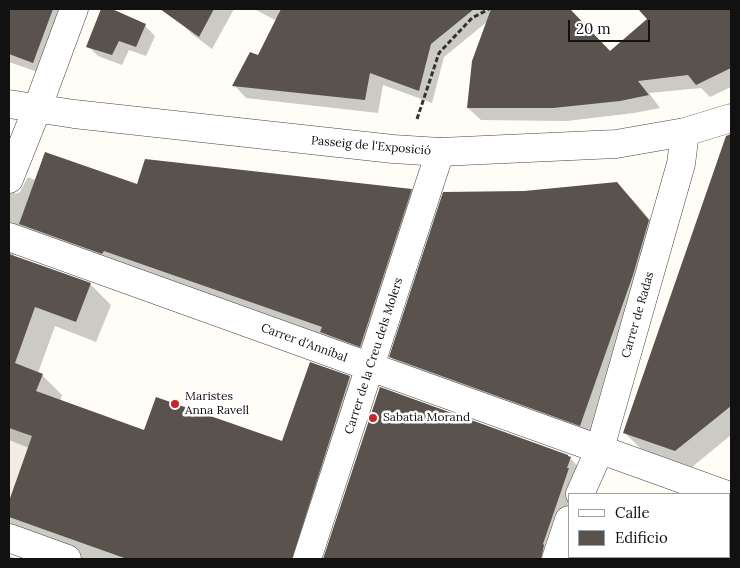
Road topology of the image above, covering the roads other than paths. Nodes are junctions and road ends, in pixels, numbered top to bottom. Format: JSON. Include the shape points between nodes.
{"nodes":[{"id":1,"x":74,"y":9,"type":"edge"},
{"id":2,"x":9,"y":104,"type":"edge"},
{"id":3,"x":37,"y":109,"type":"junction"},
{"id":4,"x":731,"y":118,"type":"edge"},
{"id":5,"x":685,"y":132,"type":"junction"},
{"id":6,"x":440,"y":152,"type":"junction"},
{"id":7,"x":9,"y":179,"type":"edge"},
{"id":8,"x":9,"y":236,"type":"edge"},
{"id":9,"x":371,"y":366,"type":"junction"},
{"id":10,"x":600,"y":449,"type":"junction"},
{"id":11,"x":580,"y":493,"type":"edge"},
{"id":12,"x":721,"y":493,"type":"edge"},
{"id":13,"x":568,"y":523,"type":"edge"},
{"id":14,"x":9,"y":538,"type":"edge"},
{"id":15,"x":67,"y":559,"type":"edge"},
{"id":16,"x":307,"y":559,"type":"edge"},
{"id":17,"x":556,"y":559,"type":"edge"}],
"edges":[{"from":1,"to":3,"type":"street"},
{"from":2,"to":3,"type":"street","name":"Passeig de l'Exposició"},
{"from":3,"to":6,"type":"street","name":"Passeig de l'Exposició"},
{"from":3,"to":7,"type":"street"},
{"from":4,"to":5,"type":"street","name":"Passeig de l'Exposició"},
{"from":5,"to":6,"type":"street","name":"Passeig de l'Exposició","via":[[616,144]]},
{"from":5,"to":10,"type":"street","name":"Carrer de Radas","via":[[682,164]]},
{"from":6,"to":9,"type":"street","name":"Carrer de la Creu dels Molers"},
{"from":8,"to":9,"type":"street","name":"Carrer d'Anníbal"},
{"from":9,"to":10,"type":"street","name":"Carrer d'Anníbal"},
{"from":9,"to":16,"type":"street","name":"Carrer de la Creu dels Molers"},
{"from":10,"to":11,"type":"street","name":"Carrer de Radas"},
{"from":10,"to":12,"type":"street","name":"Carrer d'Anníbal"},
{"from":13,"to":17,"type":"street"},
{"from":14,"to":15,"type":"street"}]}
